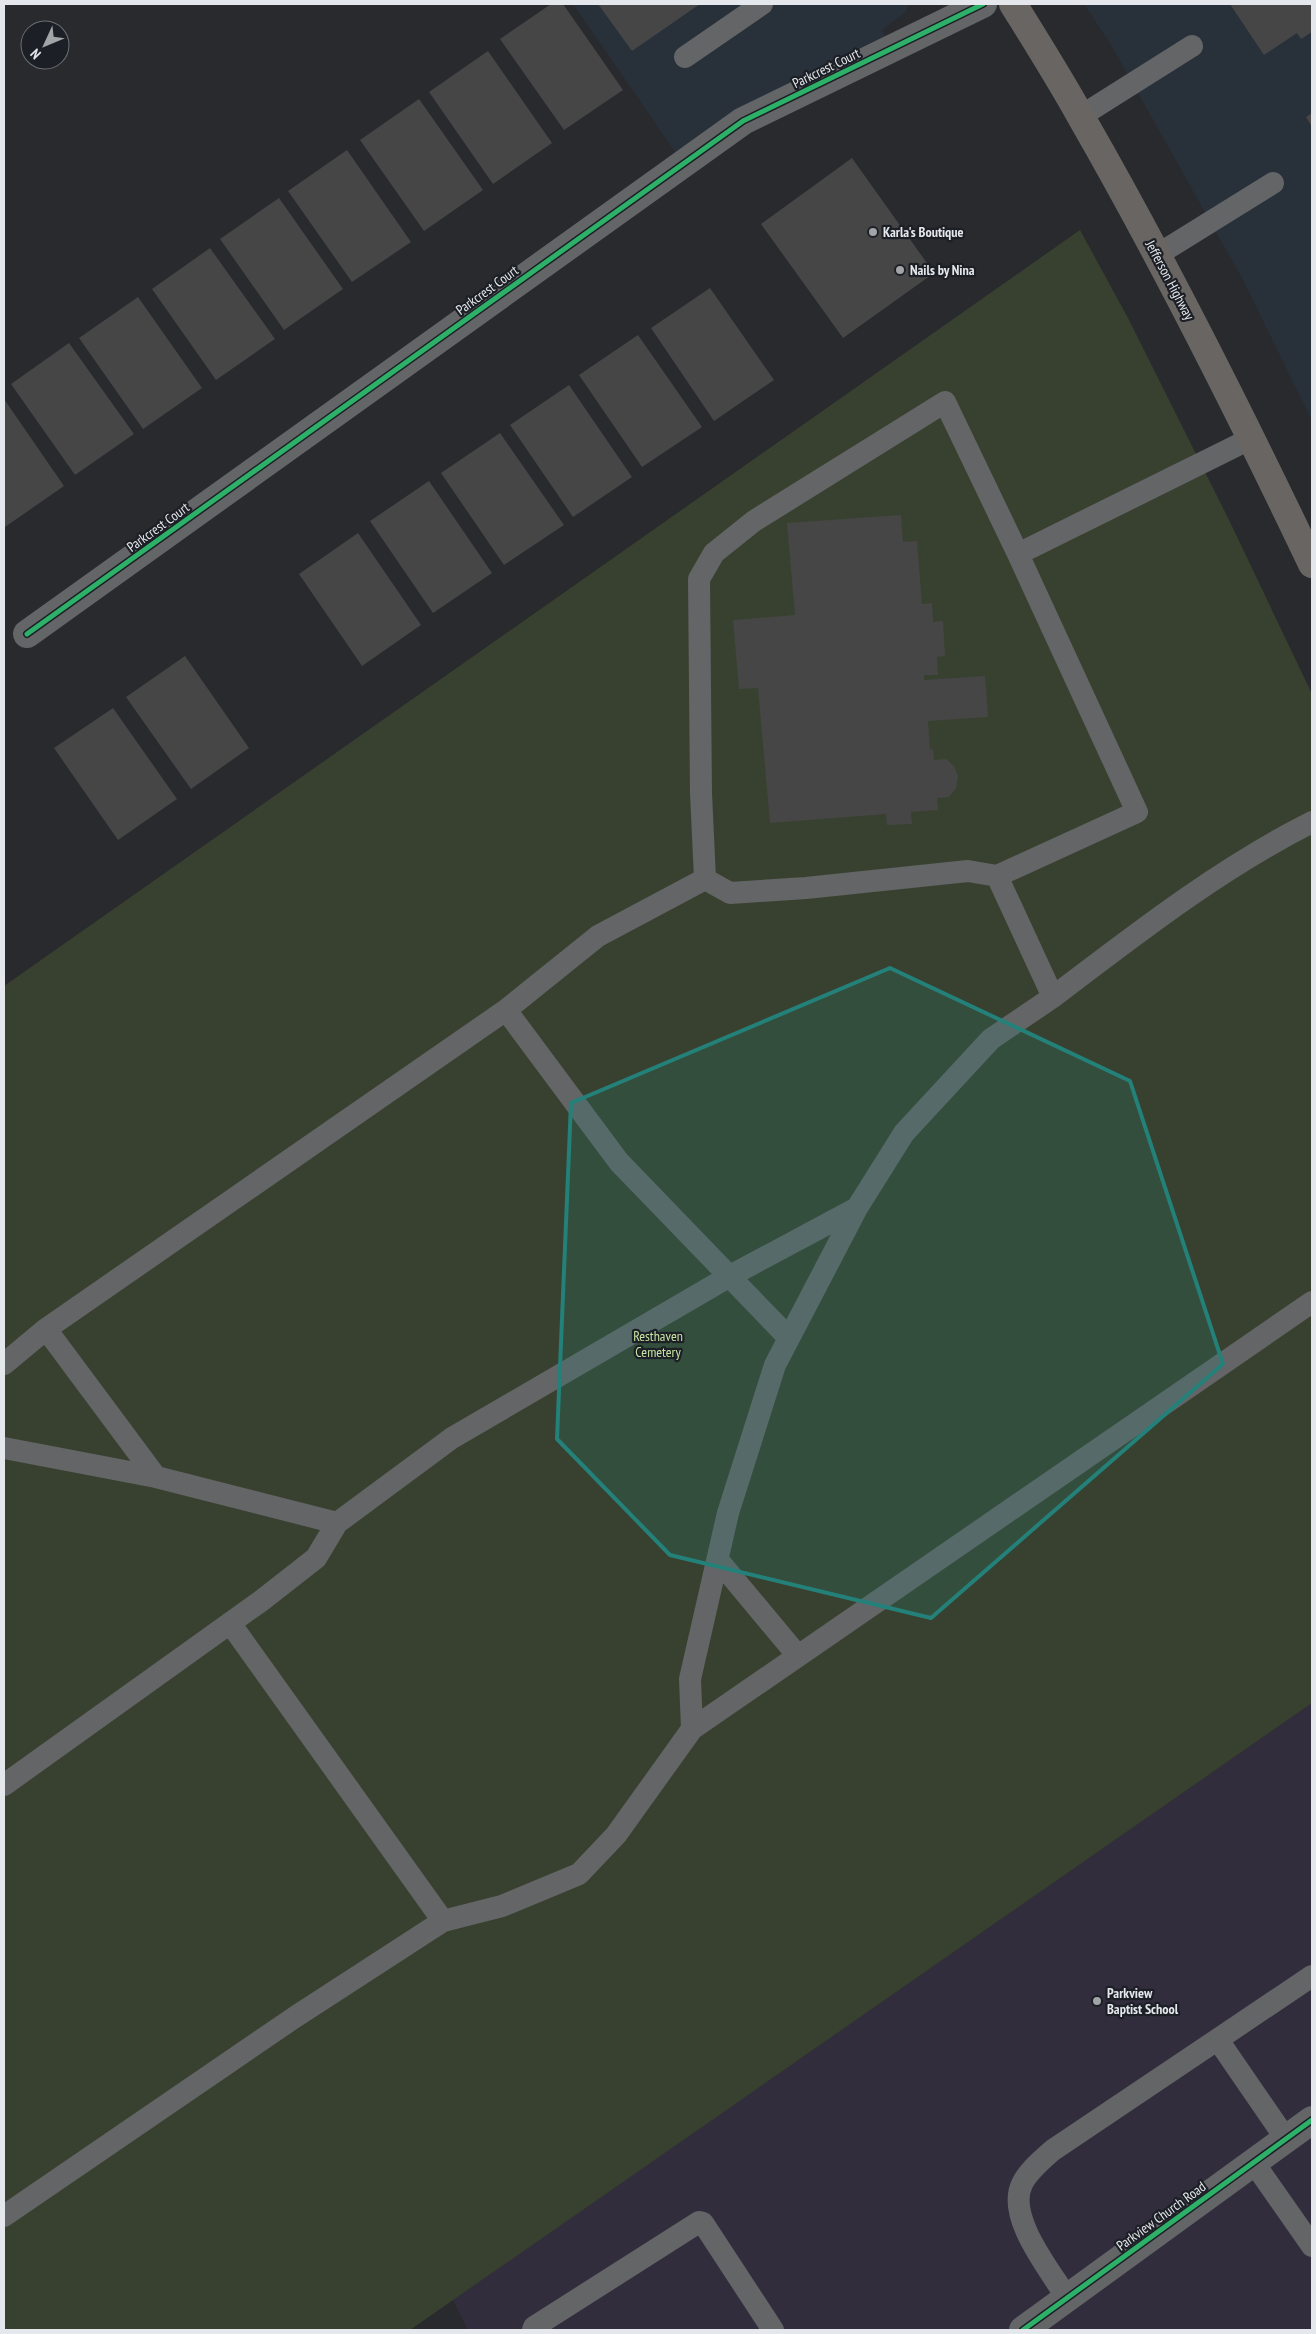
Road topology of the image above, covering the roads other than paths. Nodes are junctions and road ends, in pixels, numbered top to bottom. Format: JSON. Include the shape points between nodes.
{"nodes":[{"id":1,"x":762,"y":4,"type":"edge"},
{"id":2,"x":983,"y":4,"type":"edge"},
{"id":3,"x":1012,"y":4,"type":"edge"},
{"id":4,"x":1192,"y":46,"type":"dead end"},
{"id":5,"x":685,"y":57,"type":"dead end"},
{"id":6,"x":1081,"y":116,"type":"junction"},
{"id":7,"x":1274,"y":183,"type":"dead end"},
{"id":8,"x":1157,"y":255,"type":"junction"},
{"id":9,"x":1252,"y":438,"type":"junction"},
{"id":10,"x":1018,"y":554,"type":"junction"},
{"id":11,"x":1312,"y":564,"type":"edge"},
{"id":12,"x":27,"y":634,"type":"dead end"},
{"id":13,"x":1312,"y":822,"type":"edge"},
{"id":14,"x":997,"y":876,"type":"junction"},
{"id":15,"x":705,"y":879,"type":"junction"},
{"id":16,"x":1053,"y":997,"type":"junction"},
{"id":17,"x":506,"y":1010,"type":"junction"},
{"id":18,"x":857,"y":1208,"type":"junction"},
{"id":19,"x":730,"y":1276,"type":"junction"},
{"id":20,"x":1312,"y":1302,"type":"edge"},
{"id":21,"x":46,"y":1329,"type":"junction"},
{"id":22,"x":789,"y":1338,"type":"junction"},
{"id":23,"x":4,"y":1364,"type":"edge"},
{"id":24,"x":4,"y":1448,"type":"edge"},
{"id":25,"x":156,"y":1477,"type":"junction"},
{"id":26,"x":337,"y":1523,"type":"junction"},
{"id":27,"x":718,"y":1560,"type":"junction"},
{"id":28,"x":230,"y":1623,"type":"junction"},
{"id":29,"x":798,"y":1656,"type":"junction"},
{"id":30,"x":692,"y":1729,"type":"junction"},
{"id":31,"x":4,"y":1785,"type":"edge"},
{"id":32,"x":443,"y":1921,"type":"junction"},
{"id":33,"x":1312,"y":1976,"type":"edge"},
{"id":34,"x":1218,"y":2040,"type":"junction"},
{"id":35,"x":1312,"y":2120,"type":"edge"},
{"id":36,"x":1286,"y":2139,"type":"junction"},
{"id":37,"x":1254,"y":2163,"type":"junction"},
{"id":38,"x":4,"y":2216,"type":"edge"},
{"id":39,"x":1312,"y":2246,"type":"edge"},
{"id":40,"x":1067,"y":2298,"type":"junction"},
{"id":41,"x":533,"y":2330,"type":"edge"},
{"id":42,"x":773,"y":2330,"type":"edge"},
{"id":43,"x":1023,"y":2330,"type":"edge"}],
"edges":[{"from":1,"to":5,"type":"lane"},
{"from":2,"to":12,"type":"street","name":"Parkcrest Court","via":[[743,121]]},
{"from":3,"to":6,"type":"main road","name":"Jefferson Highway"},
{"from":4,"to":6,"type":"lane"},
{"from":6,"to":8,"type":"main road","name":"Jefferson Highway"},
{"from":7,"to":8,"type":"lane"},
{"from":8,"to":9,"type":"main road","name":"Jefferson Highway"},
{"from":9,"to":10,"type":"lane"},
{"from":9,"to":11,"type":"main road","name":"Jefferson Highway"},
{"from":10,"to":14,"type":"lane","via":[[1137,812]]},
{"from":10,"to":15,"type":"lane","via":[[944,402],[754,521],[714,553],[700,578],[701,792]]},
{"from":13,"to":16,"type":"lane","via":[[1228,869]]},
{"from":14,"to":15,"type":"lane","via":[[968,871],[806,888],[730,892]]},
{"from":14,"to":16,"type":"lane"},
{"from":15,"to":17,"type":"lane","via":[[598,936]]},
{"from":16,"to":18,"type":"lane","via":[[991,1039],[910,1126]]},
{"from":17,"to":19,"type":"lane","via":[[619,1162]]},
{"from":17,"to":21,"type":"lane"},
{"from":18,"to":19,"type":"lane"},
{"from":18,"to":22,"type":"lane"},
{"from":19,"to":22,"type":"lane"},
{"from":19,"to":26,"type":"lane","via":[[452,1438]]},
{"from":20,"to":29,"type":"lane"},
{"from":21,"to":23,"type":"lane"},
{"from":21,"to":25,"type":"lane"},
{"from":22,"to":27,"type":"lane","via":[[772,1374],[728,1513]]},
{"from":24,"to":25,"type":"lane"},
{"from":25,"to":26,"type":"lane"},
{"from":26,"to":28,"type":"lane","via":[[316,1558]]},
{"from":27,"to":29,"type":"lane"},
{"from":27,"to":30,"type":"lane","via":[[690,1679]]},
{"from":28,"to":31,"type":"lane"},
{"from":28,"to":32,"type":"lane"},
{"from":29,"to":30,"type":"lane"},
{"from":30,"to":32,"type":"lane","via":[[616,1835],[579,1874],[502,1906]]},
{"from":32,"to":38,"type":"lane","via":[[295,2017]]},
{"from":33,"to":34,"type":"lane"},
{"from":34,"to":36,"type":"lane"},
{"from":34,"to":40,"type":"lane","via":[[1053,2150],[1022,2183],[1017,2200],[1022,2225]]},
{"from":35,"to":36,"type":"street","name":"Parkview Church Road"},
{"from":36,"to":37,"type":"street","name":"Parkview Church Road"},
{"from":37,"to":39,"type":"lane"},
{"from":37,"to":40,"type":"street","name":"Parkview Church Road"},
{"from":40,"to":43,"type":"street","name":"Parkview Church Road"},
{"from":41,"to":42,"type":"lane","via":[[699,2222]]}]}
